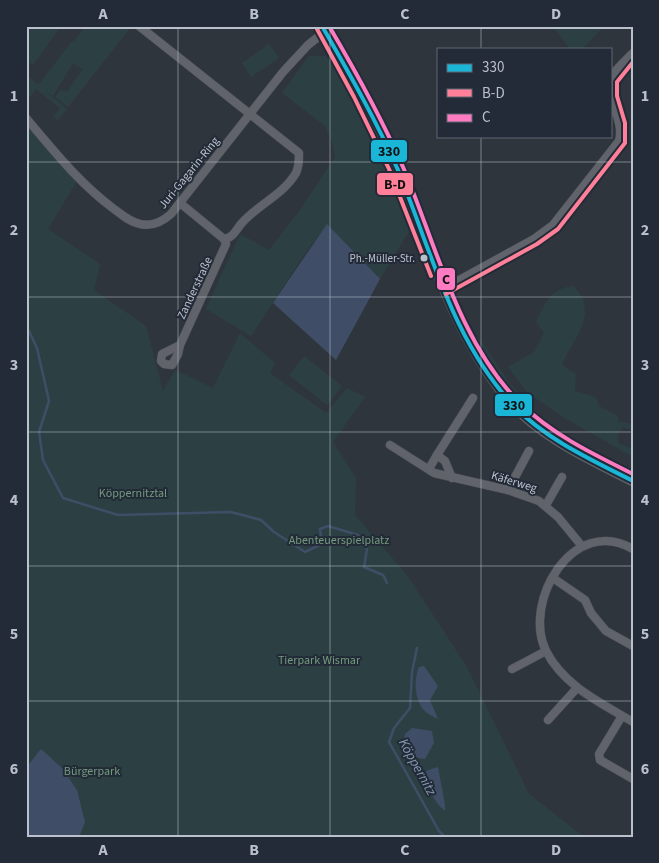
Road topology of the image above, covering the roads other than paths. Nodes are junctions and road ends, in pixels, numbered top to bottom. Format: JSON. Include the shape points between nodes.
{"nodes":[{"id":1,"x":140,"y":26,"type":"edge"},
{"id":2,"x":326,"y":28,"type":"edge"},
{"id":3,"x":633,"y":53,"type":"edge"},
{"id":4,"x":612,"y":76,"type":"edge"},
{"id":5,"x":612,"y":96,"type":"edge"},
{"id":6,"x":251,"y":114,"type":"junction"},
{"id":7,"x":26,"y":118,"type":"edge"},
{"id":8,"x":180,"y":203,"type":"junction"},
{"id":9,"x":224,"y":239,"type":"junction"},
{"id":10,"x":443,"y":289,"type":"junction"},
{"id":11,"x":180,"y":345,"type":"dead end"},
{"id":12,"x":473,"y":398,"type":"dead end"},
{"id":13,"x":390,"y":445,"type":"dead end"},
{"id":14,"x":529,"y":451,"type":"dead end"},
{"id":15,"x":437,"y":455,"type":"junction"},
{"id":16,"x":432,"y":471,"type":"junction"},
{"id":17,"x":562,"y":477,"type":"dead end"},
{"id":18,"x":452,"y":478,"type":"junction"},
{"id":19,"x":633,"y":481,"type":"edge"},
{"id":20,"x":508,"y":490,"type":"junction"},
{"id":21,"x":546,"y":505,"type":"junction"},
{"id":22,"x":581,"y":545,"type":"junction"},
{"id":23,"x":633,"y":549,"type":"edge"},
{"id":24,"x":553,"y":578,"type":"junction"},
{"id":25,"x":633,"y":646,"type":"edge"},
{"id":26,"x":546,"y":651,"type":"junction"},
{"id":27,"x":512,"y":669,"type":"dead end"},
{"id":28,"x":577,"y":688,"type":"junction"},
{"id":29,"x":622,"y":716,"type":"junction"},
{"id":30,"x":548,"y":720,"type":"dead end"},
{"id":31,"x":633,"y":722,"type":"edge"},
{"id":32,"x":633,"y":779,"type":"edge"}],
"edges":[{"from":1,"to":6,"type":"street"},
{"from":2,"to":6,"type":"street","name":"Juri-Gagarin-Ring","via":[[297,56]]},
{"from":2,"to":10,"type":"street","via":[[395,166]]},
{"from":3,"to":4,"type":"street"},
{"from":5,"to":10,"type":"street","via":[[620,125],[619,141],[553,225],[534,239]]},
{"from":6,"to":8,"type":"street","name":"Juri-Gagarin-Ring"},
{"from":6,"to":9,"type":"street","via":[[294,148],[299,154],[299,162],[296,172],[272,199],[250,214],[232,237]]},
{"from":7,"to":8,"type":"street","name":"Juri-Gagarin-Ring","via":[[79,181],[133,222],[145,225],[161,222]]},
{"from":8,"to":9,"type":"street"},
{"from":9,"to":11,"type":"street","name":"Zanderstraße","via":[[225,250]]},
{"from":10,"to":19,"type":"street","via":[[467,340],[502,393],[534,424],[591,460]]},
{"from":12,"to":15,"type":"street"},
{"from":13,"to":16,"type":"street","name":"Käferweg"},
{"from":14,"to":20,"type":"street"},
{"from":15,"to":16,"type":"street","via":[[430,467]]},
{"from":15,"to":18,"type":"street","via":[[445,461]]},
{"from":16,"to":18,"type":"street","name":"Käferweg"},
{"from":17,"to":21,"type":"street"},
{"from":18,"to":20,"type":"street","name":"Käferweg"},
{"from":20,"to":21,"type":"street","name":"Käferweg"},
{"from":21,"to":22,"type":"street","name":"Käferweg"},
{"from":22,"to":23,"type":"street","via":[[607,540],[621,542]]},
{"from":22,"to":24,"type":"street"},
{"from":24,"to":25,"type":"street","via":[[585,600],[606,631]]},
{"from":24,"to":26,"type":"street","via":[[539,614],[538,628]]},
{"from":26,"to":27,"type":"street"},
{"from":26,"to":28,"type":"street","via":[[559,671]]},
{"from":28,"to":29,"type":"street"},
{"from":28,"to":30,"type":"street"},
{"from":29,"to":31,"type":"street"},
{"from":29,"to":32,"type":"street","via":[[599,754],[600,760]]}]}
